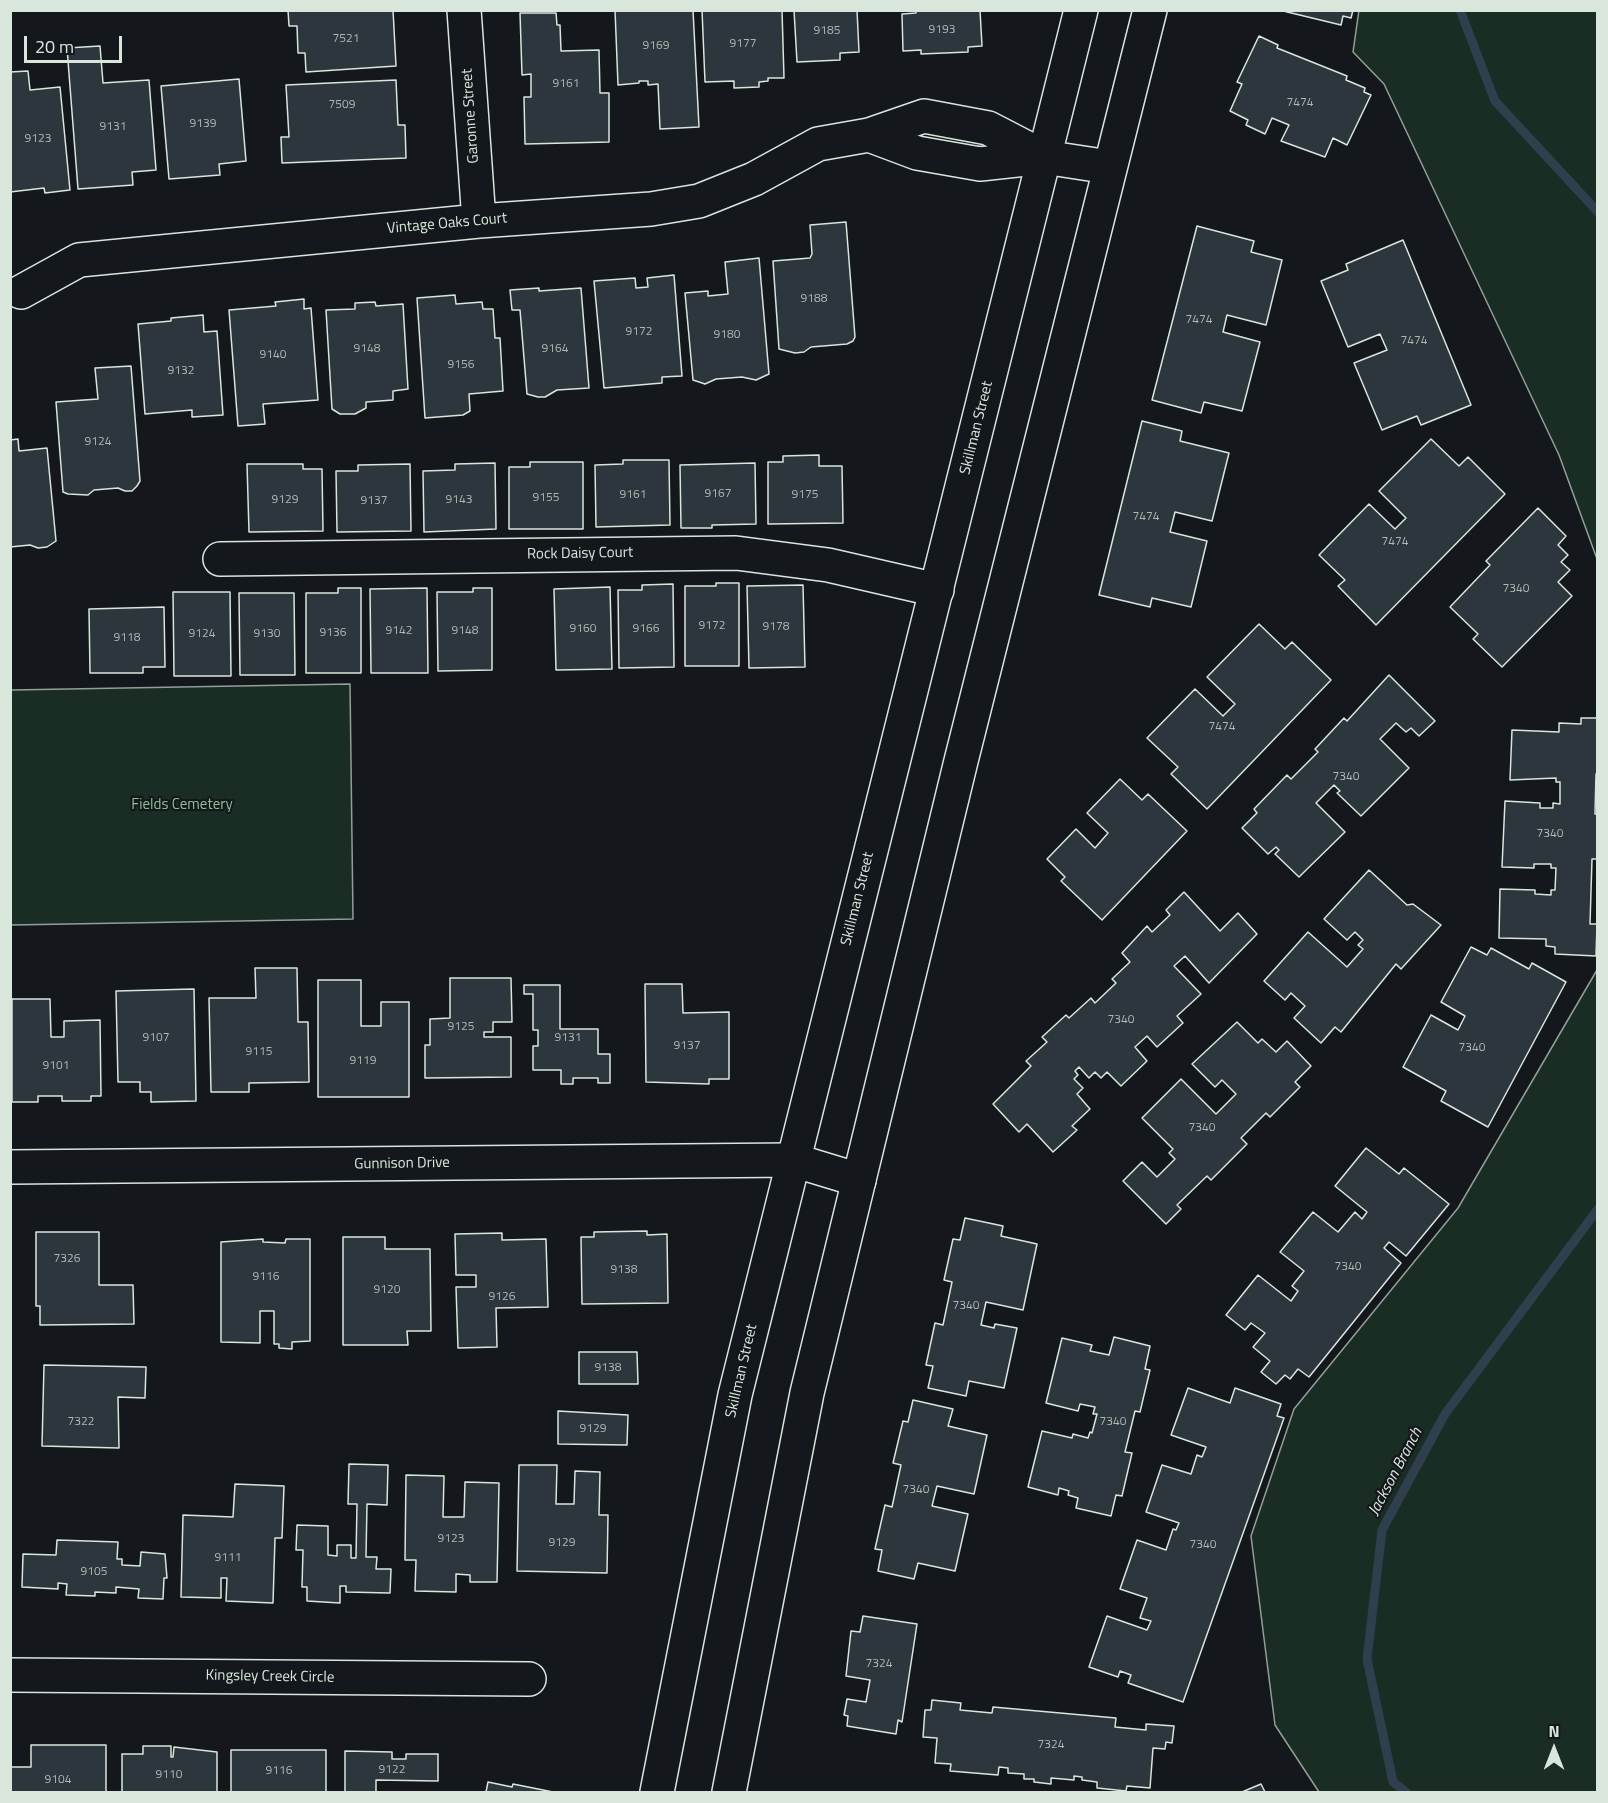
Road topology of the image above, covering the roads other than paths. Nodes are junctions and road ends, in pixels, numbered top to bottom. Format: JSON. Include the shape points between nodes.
{"nodes":[{"id":1,"x":464,"y":10,"type":"edge"},
{"id":2,"x":1081,"y":10,"type":"edge"},
{"id":3,"x":1150,"y":10,"type":"edge"},
{"id":4,"x":1044,"y":157,"type":"junction"},
{"id":5,"x":1109,"y":167,"type":"junction"},
{"id":6,"x":479,"y":221,"type":"junction"},
{"id":7,"x":21,"y":292,"type":"dead end"},
{"id":8,"x":220,"y":559,"type":"dead end"},
{"id":9,"x":937,"y":590,"type":"junction"},
{"id":10,"x":793,"y":1160,"type":"junction"},
{"id":11,"x":10,"y":1167,"type":"edge"},
{"id":12,"x":859,"y":1180,"type":"junction"},
{"id":13,"x":10,"y":1675,"type":"edge"},
{"id":14,"x":529,"y":1679,"type":"dead end"},
{"id":15,"x":657,"y":1792,"type":"edge"},
{"id":16,"x":729,"y":1792,"type":"edge"}],
"edges":[{"from":1,"to":6,"type":"main road","name":"Garonne Street"},
{"from":2,"to":4,"type":"main road","name":"Skillman Street"},
{"from":3,"to":5,"type":"main road"},
{"from":4,"to":5,"type":"main road","name":"Vintage Oaks Court"},
{"from":4,"to":6,"type":"main road","name":"Vintage Oaks Court","via":[[980,164],[917,153],[869,135],[818,144],[754,179],[699,201],[651,210]]},
{"from":4,"to":9,"type":"main road","name":"Skillman Street"},
{"from":5,"to":12,"type":"main road"},
{"from":6,"to":7,"type":"main road","name":"Vintage Oaks Court","via":[[79,260]]},
{"from":8,"to":9,"type":"main road","name":"Rock Daisy Court","via":[[736,552],[828,565]]},
{"from":9,"to":10,"type":"main road","name":"Skillman Street"},
{"from":10,"to":11,"type":"main road","name":"Gunnison Drive"},
{"from":10,"to":12,"type":"main road","name":"Gunnison Drive"},
{"from":10,"to":15,"type":"main road","name":"Skillman Street","via":[[735,1395]]},
{"from":12,"to":16,"type":"main road","via":[[807,1393]]},
{"from":13,"to":14,"type":"main road","name":"Kingsley Creek Circle"}]}
